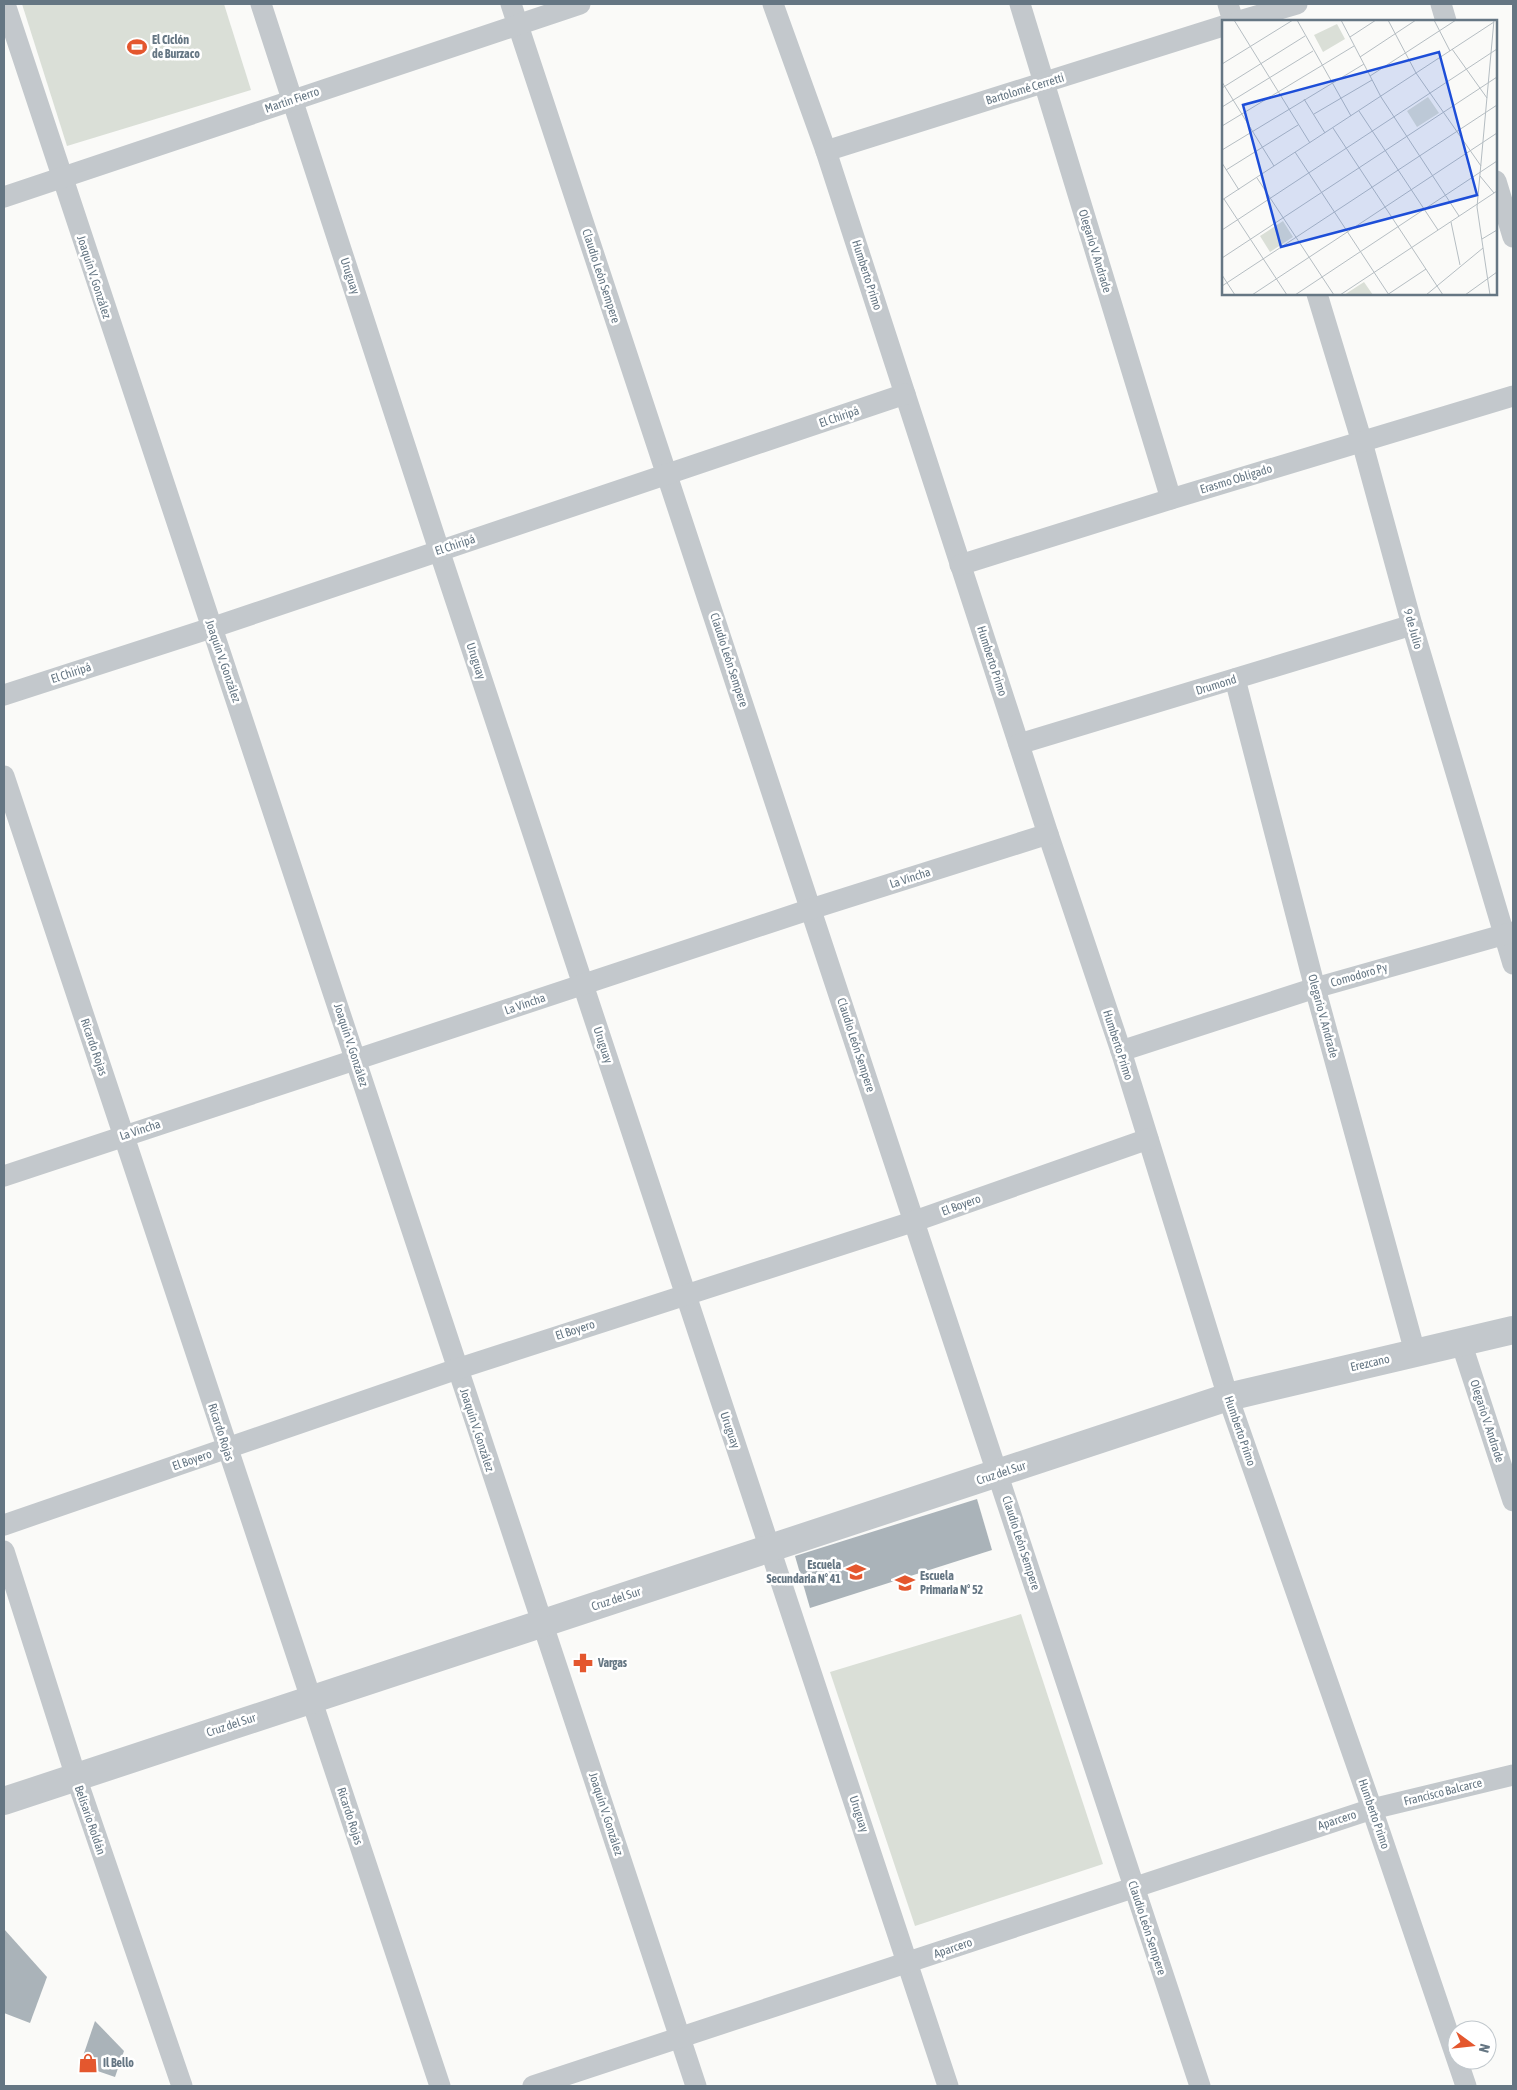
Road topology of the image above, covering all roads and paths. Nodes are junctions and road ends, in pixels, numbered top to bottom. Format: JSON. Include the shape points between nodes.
{"nodes":[{"id":1,"x":5,"y":4,"type":"edge"},
{"id":2,"x":261,"y":4,"type":"edge"},
{"id":3,"x":511,"y":4,"type":"edge"},
{"id":4,"x":580,"y":4,"type":"edge"},
{"id":5,"x":772,"y":4,"type":"edge"},
{"id":6,"x":1020,"y":4,"type":"edge"},
{"id":7,"x":1228,"y":4,"type":"edge"},
{"id":8,"x":1297,"y":4,"type":"edge"},
{"id":9,"x":1441,"y":4,"type":"edge"},
{"id":10,"x":1233,"y":20,"type":"edge"},
{"id":11,"x":1242,"y":20,"type":"edge"},
{"id":12,"x":1446,"y":20,"type":"edge"},
{"id":13,"x":518,"y":26,"type":"junction"},
{"id":14,"x":1222,"y":26,"type":"edge"},
{"id":15,"x":1044,"y":83,"type":"junction"},
{"id":16,"x":293,"y":100,"type":"junction"},
{"id":17,"x":826,"y":151,"type":"junction"},
{"id":18,"x":61,"y":179,"type":"junction"},
{"id":19,"x":1497,"y":184,"type":"edge"},
{"id":20,"x":4,"y":197,"type":"edge"},
{"id":21,"x":1513,"y":237,"type":"edge"},
{"id":22,"x":1317,"y":295,"type":"edge"},
{"id":23,"x":905,"y":394,"type":"junction"},
{"id":24,"x":1513,"y":396,"type":"edge"},
{"id":25,"x":1362,"y":442,"type":"junction"},
{"id":26,"x":667,"y":475,"type":"junction"},
{"id":27,"x":1171,"y":499,"type":"junction"},
{"id":28,"x":439,"y":550,"type":"junction"},
{"id":29,"x":960,"y":565,"type":"junction"},
{"id":30,"x":1412,"y":625,"type":"junction"},
{"id":31,"x":211,"y":628,"type":"junction"},
{"id":32,"x":1234,"y":680,"type":"junction"},
{"id":33,"x":4,"y":694,"type":"edge"},
{"id":34,"x":1019,"y":744,"type":"junction"},
{"id":35,"x":4,"y":776,"type":"edge"},
{"id":36,"x":1048,"y":834,"type":"junction"},
{"id":37,"x":811,"y":909,"type":"junction"},
{"id":38,"x":1509,"y":933,"type":"edge"},
{"id":39,"x":1513,"y":964,"type":"edge"},
{"id":40,"x":583,"y":984,"type":"junction"},
{"id":41,"x":1315,"y":988,"type":"junction"},
{"id":42,"x":1121,"y":1050,"type":"junction"},
{"id":43,"x":357,"y":1061,"type":"junction"},
{"id":44,"x":124,"y":1135,"type":"junction"},
{"id":45,"x":1148,"y":1139,"type":"junction"},
{"id":46,"x":4,"y":1176,"type":"edge"},
{"id":47,"x":915,"y":1221,"type":"junction"},
{"id":48,"x":685,"y":1295,"type":"junction"},
{"id":49,"x":1513,"y":1330,"type":"edge"},
{"id":50,"x":1461,"y":1342,"type":"junction"},
{"id":51,"x":1415,"y":1352,"type":"junction"},
{"id":52,"x":457,"y":1369,"type":"junction"},
{"id":53,"x":1228,"y":1397,"type":"junction"},
{"id":54,"x":226,"y":1448,"type":"junction"},
{"id":55,"x":998,"y":1474,"type":"junction"},
{"id":56,"x":1513,"y":1501,"type":"edge"},
{"id":57,"x":4,"y":1525,"type":"edge"},
{"id":58,"x":770,"y":1548,"type":"junction"},
{"id":59,"x":4,"y":1551,"type":"edge"},
{"id":60,"x":542,"y":1624,"type":"junction"},
{"id":61,"x":311,"y":1699,"type":"junction"},
{"id":62,"x":1513,"y":1775,"type":"edge"},
{"id":63,"x":76,"y":1777,"type":"junction"},
{"id":64,"x":4,"y":1801,"type":"edge"},
{"id":65,"x":1372,"y":1809,"type":"junction"},
{"id":66,"x":1134,"y":1887,"type":"junction"},
{"id":67,"x":908,"y":1963,"type":"junction"},
{"id":68,"x":680,"y":2038,"type":"junction"},
{"id":69,"x":182,"y":2086,"type":"edge"},
{"id":70,"x":440,"y":2086,"type":"edge"},
{"id":71,"x":533,"y":2086,"type":"edge"},
{"id":72,"x":696,"y":2086,"type":"edge"},
{"id":73,"x":948,"y":2086,"type":"edge"},
{"id":74,"x":1200,"y":2086,"type":"edge"},
{"id":75,"x":1466,"y":2086,"type":"edge"}],
"edges":[{"from":1,"to":18,"type":"street","name":"Joaquín V. González"},
{"from":2,"to":16,"type":"street","name":"Uruguay"},
{"from":3,"to":13,"type":"street","name":"Claudio León Sempere"},
{"from":4,"to":13,"type":"street","name":"Martín Fierro"},
{"from":5,"to":17,"type":"street","name":"Humberto Primo"},
{"from":6,"to":15,"type":"street","name":"Olegario V. Andrade"},
{"from":7,"to":10,"type":"street"},
{"from":8,"to":11,"type":"street"},
{"from":9,"to":12,"type":"street"},
{"from":13,"to":16,"type":"street","name":"Martín Fierro"},
{"from":13,"to":26,"type":"street","name":"Claudio León Sempere"},
{"from":14,"to":15,"type":"street","name":"Bartolomé Cerretti"},
{"from":15,"to":17,"type":"street","name":"Bartolomé Cerretti"},
{"from":15,"to":27,"type":"street","name":"Olegario V. Andrade"},
{"from":16,"to":18,"type":"street","name":"Martín Fierro"},
{"from":16,"to":28,"type":"street","name":"Uruguay"},
{"from":17,"to":23,"type":"street","name":"Humberto Primo"},
{"from":18,"to":20,"type":"street","name":"Martín Fierro"},
{"from":18,"to":31,"type":"street","name":"Joaquín V. González"},
{"from":19,"to":21,"type":"street"},
{"from":22,"to":25,"type":"street","name":"9 de Julio"},
{"from":23,"to":26,"type":"street","name":"El Chiripá"},
{"from":23,"to":29,"type":"street","name":"Humberto Primo"},
{"from":24,"to":25,"type":"street","name":"Erasmo Obligado"},
{"from":25,"to":27,"type":"street","name":"Erasmo Obligado"},
{"from":25,"to":30,"type":"street","name":"9 de Julio"},
{"from":26,"to":28,"type":"street","name":"El Chiripá"},
{"from":26,"to":37,"type":"street","name":"Claudio León Sempere"},
{"from":27,"to":29,"type":"street","name":"Erasmo Obligado"},
{"from":28,"to":31,"type":"street","name":"El Chiripá"},
{"from":28,"to":40,"type":"street","name":"Uruguay"},
{"from":29,"to":34,"type":"street","name":"Humberto Primo"},
{"from":30,"to":32,"type":"street","name":"Drumond"},
{"from":30,"to":38,"type":"street","name":"9 de Julio"},
{"from":31,"to":33,"type":"street","name":"El Chiripá"},
{"from":31,"to":43,"type":"street","name":"Joaquín V. González"},
{"from":32,"to":34,"type":"street","name":"Drumond"},
{"from":32,"to":41,"type":"street","name":"Olegario V. Andrade"},
{"from":34,"to":36,"type":"street","name":"Humberto Primo"},
{"from":35,"to":44,"type":"street","name":"Ricardo Rojas"},
{"from":36,"to":37,"type":"street","name":"La Vincha"},
{"from":36,"to":42,"type":"street","name":"Humberto Primo"},
{"from":37,"to":40,"type":"street","name":"La Vincha"},
{"from":37,"to":47,"type":"street","name":"Claudio León Sempere"},
{"from":38,"to":39,"type":"street","name":"9 de Julio"},
{"from":38,"to":41,"type":"street","name":"Comodoro Py"},
{"from":40,"to":43,"type":"street","name":"La Vincha"},
{"from":40,"to":48,"type":"street","name":"Uruguay"},
{"from":41,"to":42,"type":"street","name":"Comodoro Py"},
{"from":41,"to":51,"type":"street","name":"Olegario V. Andrade"},
{"from":42,"to":45,"type":"street","name":"Humberto Primo"},
{"from":43,"to":44,"type":"street","name":"La Vincha"},
{"from":43,"to":52,"type":"street","name":"Joaquín V. González"},
{"from":44,"to":46,"type":"street","name":"La Vincha"},
{"from":44,"to":54,"type":"street","name":"Ricardo Rojas"},
{"from":45,"to":47,"type":"street","name":"El Boyero"},
{"from":45,"to":53,"type":"street","name":"Humberto Primo"},
{"from":47,"to":48,"type":"street","name":"El Boyero"},
{"from":47,"to":55,"type":"street","name":"Claudio León Sempere"},
{"from":48,"to":52,"type":"street","name":"El Boyero"},
{"from":48,"to":58,"type":"street","name":"Uruguay"},
{"from":49,"to":50,"type":"street","name":"Erezcano"},
{"from":50,"to":51,"type":"street","name":"Erezcano"},
{"from":50,"to":56,"type":"street","name":"Olegario V. Andrade"},
{"from":51,"to":53,"type":"street","name":"Erezcano"},
{"from":52,"to":54,"type":"street","name":"El Boyero"},
{"from":52,"to":60,"type":"street","name":"Joaquín V. González"},
{"from":53,"to":55,"type":"street","name":"Cruz del Sur"},
{"from":53,"to":65,"type":"street","name":"Humberto Primo"},
{"from":54,"to":57,"type":"street","name":"El Boyero"},
{"from":54,"to":61,"type":"street","name":"Ricardo Rojas"},
{"from":55,"to":58,"type":"street","name":"Cruz del Sur"},
{"from":55,"to":66,"type":"street","name":"Claudio León Sempere"},
{"from":58,"to":60,"type":"street","name":"Cruz del Sur"},
{"from":58,"to":67,"type":"street","name":"Uruguay"},
{"from":59,"to":63,"type":"street","name":"Belisario Roldán"},
{"from":60,"to":61,"type":"street","name":"Cruz del Sur"},
{"from":60,"to":68,"type":"street","name":"Joaquín V. González"},
{"from":61,"to":63,"type":"street","name":"Cruz del Sur"},
{"from":61,"to":70,"type":"street","name":"Ricardo Rojas"},
{"from":62,"to":65,"type":"street","name":"Francisco Balcarce"},
{"from":63,"to":64,"type":"street","name":"Cruz del Sur"},
{"from":63,"to":69,"type":"street","name":"Belisario Roldán"},
{"from":65,"to":66,"type":"street","name":"Aparcero"},
{"from":65,"to":75,"type":"street","name":"Humberto Primo"},
{"from":66,"to":67,"type":"street","name":"Aparcero"},
{"from":66,"to":74,"type":"street","name":"Claudio León Sempere"},
{"from":67,"to":68,"type":"street","name":"Aparcero"},
{"from":67,"to":73,"type":"street","name":"Uruguay"},
{"from":68,"to":71,"type":"street","name":"Aparcero"},
{"from":68,"to":72,"type":"street","name":"Joaquín V. González"}]}
